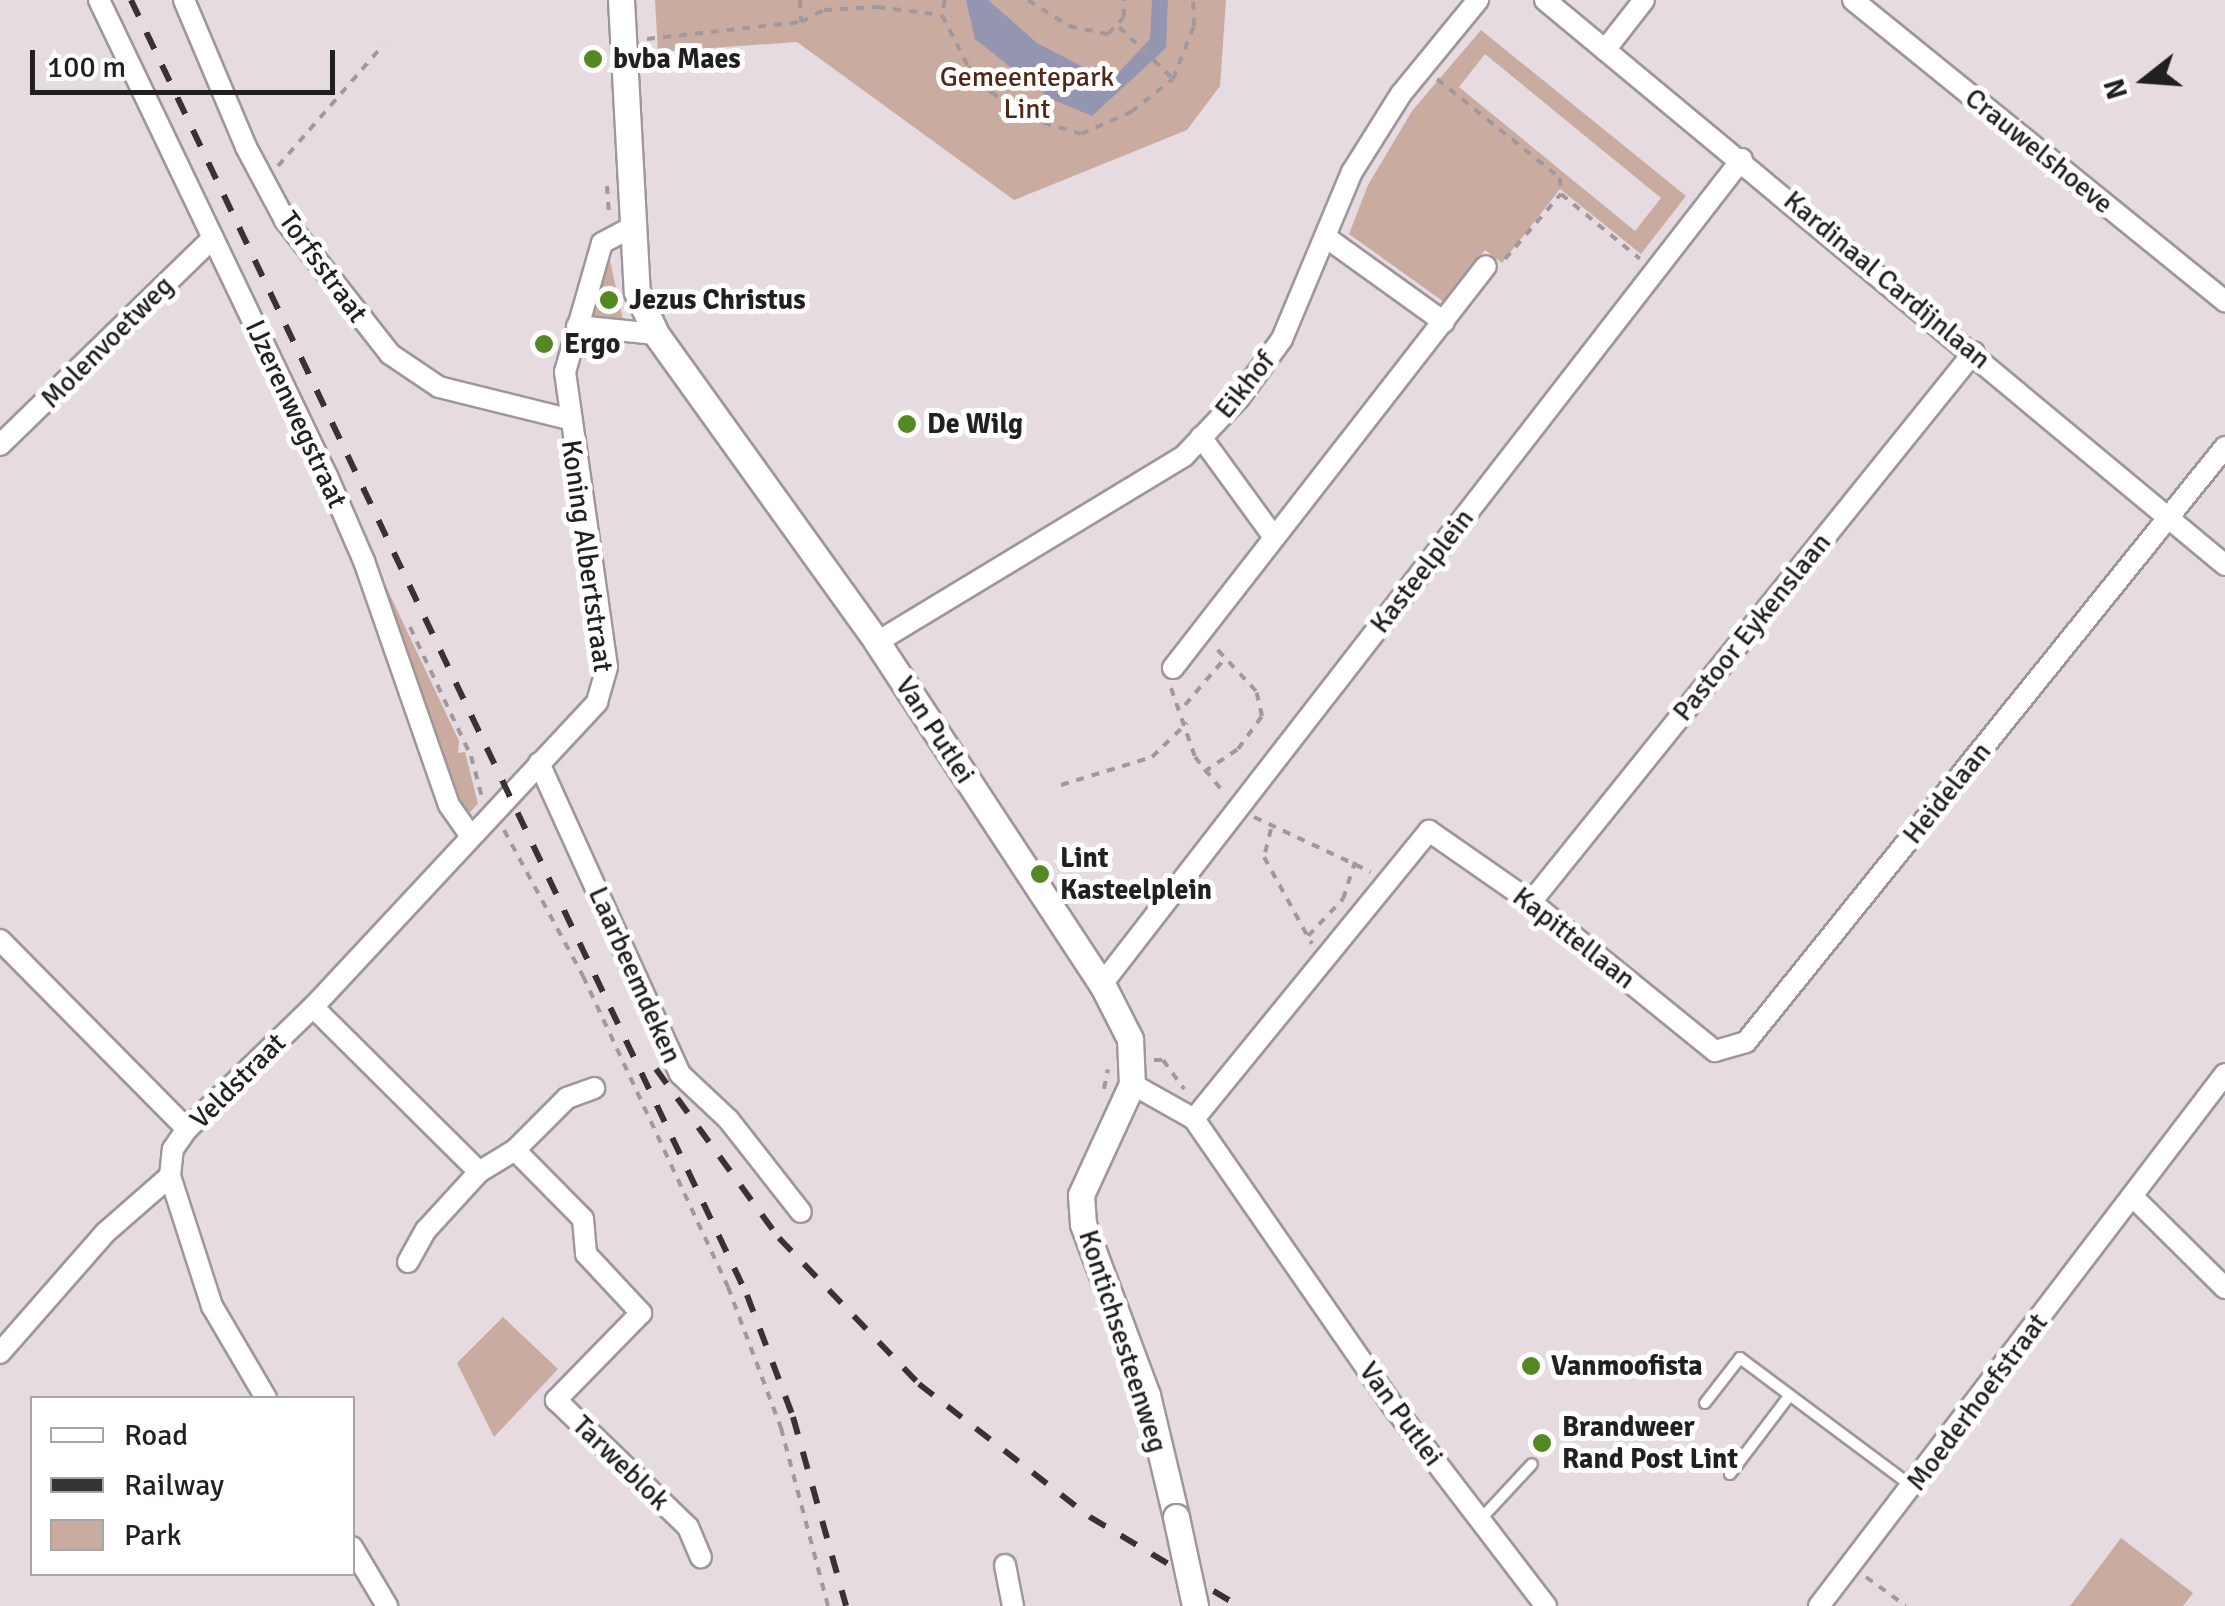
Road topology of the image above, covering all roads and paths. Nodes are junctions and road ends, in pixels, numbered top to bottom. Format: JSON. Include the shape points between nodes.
{"nodes":[{"id":1,"x":99,"y":0,"type":"edge"},
{"id":2,"x":184,"y":0,"type":"edge"},
{"id":3,"x":621,"y":0,"type":"edge"},
{"id":4,"x":800,"y":0,"type":"edge"},
{"id":5,"x":946,"y":0,"type":"edge"},
{"id":6,"x":1028,"y":0,"type":"edge"},
{"id":7,"x":1123,"y":0,"type":"edge"},
{"id":8,"x":1193,"y":0,"type":"edge"},
{"id":9,"x":1478,"y":0,"type":"edge"},
{"id":10,"x":1545,"y":0,"type":"edge"},
{"id":11,"x":1644,"y":0,"type":"edge"},
{"id":12,"x":1853,"y":0,"type":"edge"},
{"id":13,"x":942,"y":15,"type":"junction"},
{"id":14,"x":801,"y":22,"type":"junction"},
{"id":15,"x":1119,"y":27,"type":"junction"},
{"id":16,"x":624,"y":41,"type":"junction"},
{"id":17,"x":383,"y":45,"type":"dead end"},
{"id":18,"x":1604,"y":50,"type":"junction"},
{"id":19,"x":1422,"y":68,"type":"junction"},
{"id":20,"x":1172,"y":79,"type":"junction"},
{"id":21,"x":1742,"y":158,"type":"junction"},
{"id":22,"x":263,"y":179,"type":"junction"},
{"id":23,"x":1561,"y":194,"type":"junction"},
{"id":24,"x":632,"y":227,"type":"junction"},
{"id":25,"x":213,"y":238,"type":"junction"},
{"id":26,"x":1327,"y":238,"type":"junction"},
{"id":27,"x":1486,"y":266,"type":"joint"},
{"id":28,"x":1655,"y":271,"type":"junction"},
{"id":29,"x":2225,"y":301,"type":"edge"},
{"id":30,"x":1444,"y":322,"type":"junction"},
{"id":31,"x":577,"y":326,"type":"junction"},
{"id":32,"x":656,"y":334,"type":"junction"},
{"id":33,"x":1974,"y":352,"type":"junction"},
{"id":34,"x":568,"y":418,"type":"junction"},
{"id":35,"x":1201,"y":437,"type":"junction"},
{"id":36,"x":0,"y":446,"type":"edge"},
{"id":37,"x":2225,"y":448,"type":"edge"},
{"id":38,"x":2168,"y":518,"type":"junction"},
{"id":39,"x":1274,"y":537,"type":"junction"},
{"id":40,"x":2225,"y":565,"type":"edge"},
{"id":41,"x":1200,"y":633,"type":"junction"},
{"id":42,"x":877,"y":642,"type":"junction"},
{"id":43,"x":1226,"y":657,"type":"junction"},
{"id":44,"x":1173,"y":668,"type":"joint"},
{"id":45,"x":1182,"y":706,"type":"junction"},
{"id":46,"x":1187,"y":724,"type":"junction"},
{"id":47,"x":462,"y":734,"type":"dead end"},
{"id":48,"x":540,"y":763,"type":"junction"},
{"id":49,"x":1204,"y":772,"type":"junction"},
{"id":50,"x":1062,"y":786,"type":"dead end"},
{"id":51,"x":1240,"y":807,"type":"junction"},
{"id":52,"x":491,"y":814,"type":"junction"},
{"id":53,"x":1271,"y":829,"type":"junction"},
{"id":54,"x":471,"y":836,"type":"junction"},
{"id":55,"x":1355,"y":862,"type":"junction"},
{"id":56,"x":1386,"y":884,"type":"junction"},
{"id":57,"x":1531,"y":902,"type":"junction"},
{"id":58,"x":1308,"y":936,"type":"junction"},
{"id":59,"x":0,"y":940,"type":"edge"},
{"id":60,"x":1325,"y":958,"type":"junction"},
{"id":61,"x":1102,"y":984,"type":"junction"},
{"id":62,"x":313,"y":1007,"type":"junction"},
{"id":63,"x":1715,"y":1051,"type":"joint"},
{"id":64,"x":2225,"y":1074,"type":"edge"},
{"id":65,"x":1132,"y":1084,"type":"junction"},
{"id":66,"x":594,"y":1088,"type":"dead end"},
{"id":67,"x":1194,"y":1119,"type":"junction"},
{"id":68,"x":187,"y":1129,"type":"junction"},
{"id":69,"x":515,"y":1150,"type":"junction"},
{"id":70,"x":480,"y":1172,"type":"junction"},
{"id":71,"x":170,"y":1176,"type":"junction"},
{"id":72,"x":2132,"y":1196,"type":"junction"},
{"id":73,"x":801,"y":1212,"type":"dead end"},
{"id":74,"x":408,"y":1262,"type":"dead end"},
{"id":75,"x":2225,"y":1288,"type":"edge"},
{"id":76,"x":0,"y":1353,"type":"edge"},
{"id":77,"x":1790,"y":1395,"type":"junction"},
{"id":78,"x":265,"y":1396,"type":"edge"},
{"id":79,"x":1706,"y":1403,"type":"dead end"},
{"id":80,"x":1532,"y":1464,"type":"dead end"},
{"id":81,"x":1730,"y":1474,"type":"dead end"},
{"id":82,"x":1912,"y":1487,"type":"junction"},
{"id":83,"x":1480,"y":1520,"type":"junction"},
{"id":84,"x":355,"y":1553,"type":"edge"},
{"id":85,"x":701,"y":1557,"type":"dead end"},
{"id":86,"x":1005,"y":1565,"type":"dead end"},
{"id":87,"x":1850,"y":1565,"type":"junction"},
{"id":88,"x":378,"y":1603,"type":"edge"},
{"id":89,"x":828,"y":1606,"type":"edge"},
{"id":90,"x":1013,"y":1606,"type":"edge"},
{"id":91,"x":1195,"y":1606,"type":"edge"},
{"id":92,"x":1546,"y":1606,"type":"edge"},
{"id":93,"x":1819,"y":1606,"type":"edge"},
{"id":94,"x":1906,"y":1606,"type":"edge"}],
"edges":[{"from":1,"to":25,"type":"street","name":"IJzerenwegstraat"},
{"from":2,"to":22,"type":"street","name":"Torfsstraat"},
{"from":3,"to":16,"type":"street"},
{"from":4,"to":14,"type":"path"},
{"from":5,"to":13,"type":"path"},
{"from":6,"to":15,"type":"path","via":[[1088,32]]},
{"from":7,"to":15,"type":"path"},
{"from":8,"to":20,"type":"path","via":[[1194,26]]},
{"from":9,"to":19,"type":"street","name":"Eikhof"},
{"from":10,"to":18,"type":"street","name":"Kardinaal Cardijnlaan"},
{"from":11,"to":18,"type":"street"},
{"from":12,"to":29,"type":"street","name":"Crauwelshoeve"},
{"from":13,"to":14,"type":"path","via":[[877,7],[824,10]]},
{"from":13,"to":20,"type":"path","via":[[968,66],[991,92],[1060,130],[1081,134],[1104,127]]},
{"from":14,"to":16,"type":"path"},
{"from":15,"to":20,"type":"path"},
{"from":16,"to":24,"type":"street"},
{"from":17,"to":22,"type":"path"},
{"from":18,"to":21,"type":"street","name":"Kardinaal Cardijnlaan"},
{"from":19,"to":23,"type":"path","via":[[1560,178]]},
{"from":19,"to":26,"type":"street","name":"Eikhof","via":[[1352,172]]},
{"from":21,"to":28,"type":"street","name":"Kasteelplein"},
{"from":21,"to":33,"type":"street","name":"Kardinaal Cardijnlaan"},
{"from":22,"to":34,"type":"street","name":"Torfsstraat","via":[[285,220],[390,354],[439,387]]},
{"from":23,"to":27,"type":"path","via":[[1497,268]]},
{"from":23,"to":28,"type":"path"},
{"from":24,"to":31,"type":"street","name":"Koning Albertstraat","via":[[602,243]]},
{"from":24,"to":32,"type":"street","via":[[637,292]]},
{"from":25,"to":36,"type":"street","name":"Molenvoetweg"},
{"from":25,"to":54,"type":"street","name":"IJzerenwegstraat","via":[[364,561],[450,805]]},
{"from":26,"to":30,"type":"street"},
{"from":26,"to":35,"type":"street","name":"Eikhof","via":[[1282,339]]},
{"from":27,"to":30,"type":"street"},
{"from":28,"to":51,"type":"street","name":"Kasteelplein"},
{"from":30,"to":39,"type":"street"},
{"from":31,"to":32,"type":"street"},
{"from":31,"to":34,"type":"street","name":"Koning Albertstraat","via":[[565,372]]},
{"from":32,"to":42,"type":"street","name":"Van Putlei"},
{"from":33,"to":38,"type":"street","name":"Kardinaal Cardijnlaan"},
{"from":33,"to":57,"type":"street","name":"Pastoor Eykenslaan"},
{"from":34,"to":48,"type":"street","name":"Koning Albertstraat","via":[[607,667],[597,702]]},
{"from":35,"to":39,"type":"street"},
{"from":35,"to":42,"type":"street","name":"Eikhof","via":[[1184,456]]},
{"from":37,"to":38,"type":"street"},
{"from":38,"to":40,"type":"street","name":"Kardinaal Cardijnlaan"},
{"from":38,"to":63,"type":"street","name":"Heidelaan","via":[[1746,1042]]},
{"from":39,"to":41,"type":"street"},
{"from":41,"to":43,"type":"path"},
{"from":41,"to":44,"type":"street"},
{"from":42,"to":61,"type":"street","name":"Van Putlei"},
{"from":43,"to":45,"type":"path"},
{"from":43,"to":49,"type":"path","via":[[1256,692],[1262,716],[1238,750]]},
{"from":44,"to":45,"type":"path","via":[[1171,691]]},
{"from":45,"to":46,"type":"path"},
{"from":46,"to":49,"type":"path"},
{"from":46,"to":50,"type":"path","via":[[1152,758]]},
{"from":47,"to":52,"type":"path"},
{"from":48,"to":52,"type":"street","name":"Koning Albertstraat"},
{"from":48,"to":73,"type":"street","name":"Laarbeemdeken","via":[[680,1074],[722,1112]]},
{"from":49,"to":51,"type":"path"},
{"from":51,"to":53,"type":"path"},
{"from":51,"to":61,"type":"street","name":"Kasteelplein"},
{"from":52,"to":54,"type":"street","name":"Veldstraat"},
{"from":52,"to":89,"type":"path","via":[[527,866],[728,1287],[781,1428]]},
{"from":53,"to":55,"type":"path"},
{"from":53,"to":58,"type":"path","via":[[1264,857]]},
{"from":54,"to":62,"type":"street","name":"Veldstraat"},
{"from":55,"to":56,"type":"path"},
{"from":55,"to":58,"type":"path","via":[[1342,899]]},
{"from":56,"to":57,"type":"street","name":"Kapittellaan","via":[[1429,831]]},
{"from":56,"to":60,"type":"street"},
{"from":57,"to":63,"type":"street","name":"Kapittellaan"},
{"from":58,"to":60,"type":"path"},
{"from":59,"to":68,"type":"street"},
{"from":60,"to":67,"type":"street"},
{"from":61,"to":65,"type":"street","name":"Van Putlei","via":[[1130,1039]]},
{"from":62,"to":68,"type":"street","name":"Veldstraat"},
{"from":62,"to":70,"type":"street"},
{"from":64,"to":72,"type":"street","name":"Moederhoefstraat"},
{"from":65,"to":67,"type":"street","name":"Van Putlei"},
{"from":65,"to":91,"type":"street","name":"Kontichsesteenweg","bridge":true,"via":[[1081,1195],[1084,1224],[1147,1395]]},
{"from":66,"to":69,"type":"street","via":[[567,1098]]},
{"from":67,"to":83,"type":"street","name":"Van Putlei"},
{"from":68,"to":71,"type":"street","name":"Veldstraat","via":[[172,1149]]},
{"from":69,"to":70,"type":"street"},
{"from":69,"to":85,"type":"street","name":"Tarweblok","via":[[583,1219],[586,1254],[641,1313],[556,1400],[688,1526]]},
{"from":70,"to":74,"type":"street","via":[[426,1230]]},
{"from":71,"to":76,"type":"street","via":[[104,1233]]},
{"from":71,"to":78,"type":"street","via":[[212,1306]]},
{"from":72,"to":75,"type":"street"},
{"from":72,"to":82,"type":"street","name":"Moederhoefstraat"},
{"from":77,"to":79,"type":"lane","via":[[1740,1358]]},
{"from":77,"to":81,"type":"lane"},
{"from":77,"to":82,"type":"lane"},
{"from":80,"to":83,"type":"lane"},
{"from":82,"to":87,"type":"street","name":"Moederhoefstraat"},
{"from":83,"to":92,"type":"street","name":"Van Putlei"},
{"from":84,"to":88,"type":"street"},
{"from":86,"to":90,"type":"street"},
{"from":87,"to":93,"type":"street","name":"Moederhoefstraat"},
{"from":87,"to":94,"type":"path"}]}
